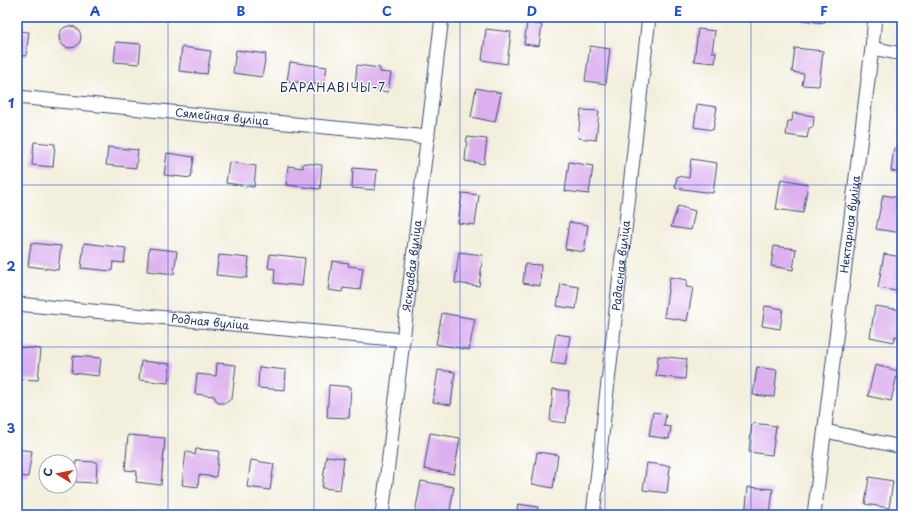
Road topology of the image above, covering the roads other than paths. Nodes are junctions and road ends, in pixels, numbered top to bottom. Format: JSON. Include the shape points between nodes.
{"nodes":[{"id":1,"x":442,"y":17,"type":"edge"},
{"id":2,"x":649,"y":17,"type":"edge"},
{"id":3,"x":875,"y":17,"type":"edge"},
{"id":4,"x":872,"y":48,"type":"junction"},
{"id":5,"x":902,"y":54,"type":"edge"},
{"id":6,"x":17,"y":97,"type":"edge"},
{"id":7,"x":428,"y":137,"type":"junction"},
{"id":8,"x":17,"y":304,"type":"edge"},
{"id":9,"x":403,"y":340,"type":"junction"},
{"id":10,"x":824,"y":430,"type":"junction"},
{"id":11,"x":902,"y":447,"type":"edge"},
{"id":12,"x":382,"y":515,"type":"edge"},
{"id":13,"x":593,"y":515,"type":"edge"},
{"id":14,"x":814,"y":515,"type":"edge"}],
"edges":[{"from":1,"to":7,"type":"street","name":"Яскравая вуліца"},
{"from":2,"to":13,"type":"street","name":"Радасная вуліца"},
{"from":3,"to":4,"type":"street","name":"Нектарная вуліца"},
{"from":4,"to":5,"type":"street"},
{"from":4,"to":10,"type":"street","name":"Нектарная вуліца"},
{"from":6,"to":7,"type":"street","name":"Сямейная вуліца"},
{"from":7,"to":9,"type":"street","name":"Яскравая вуліца"},
{"from":8,"to":9,"type":"street","name":"Родная вуліца"},
{"from":9,"to":12,"type":"street","name":"Яскравая вуліца"},
{"from":10,"to":11,"type":"street"},
{"from":10,"to":14,"type":"street","name":"Нектарная вуліца"}]}
